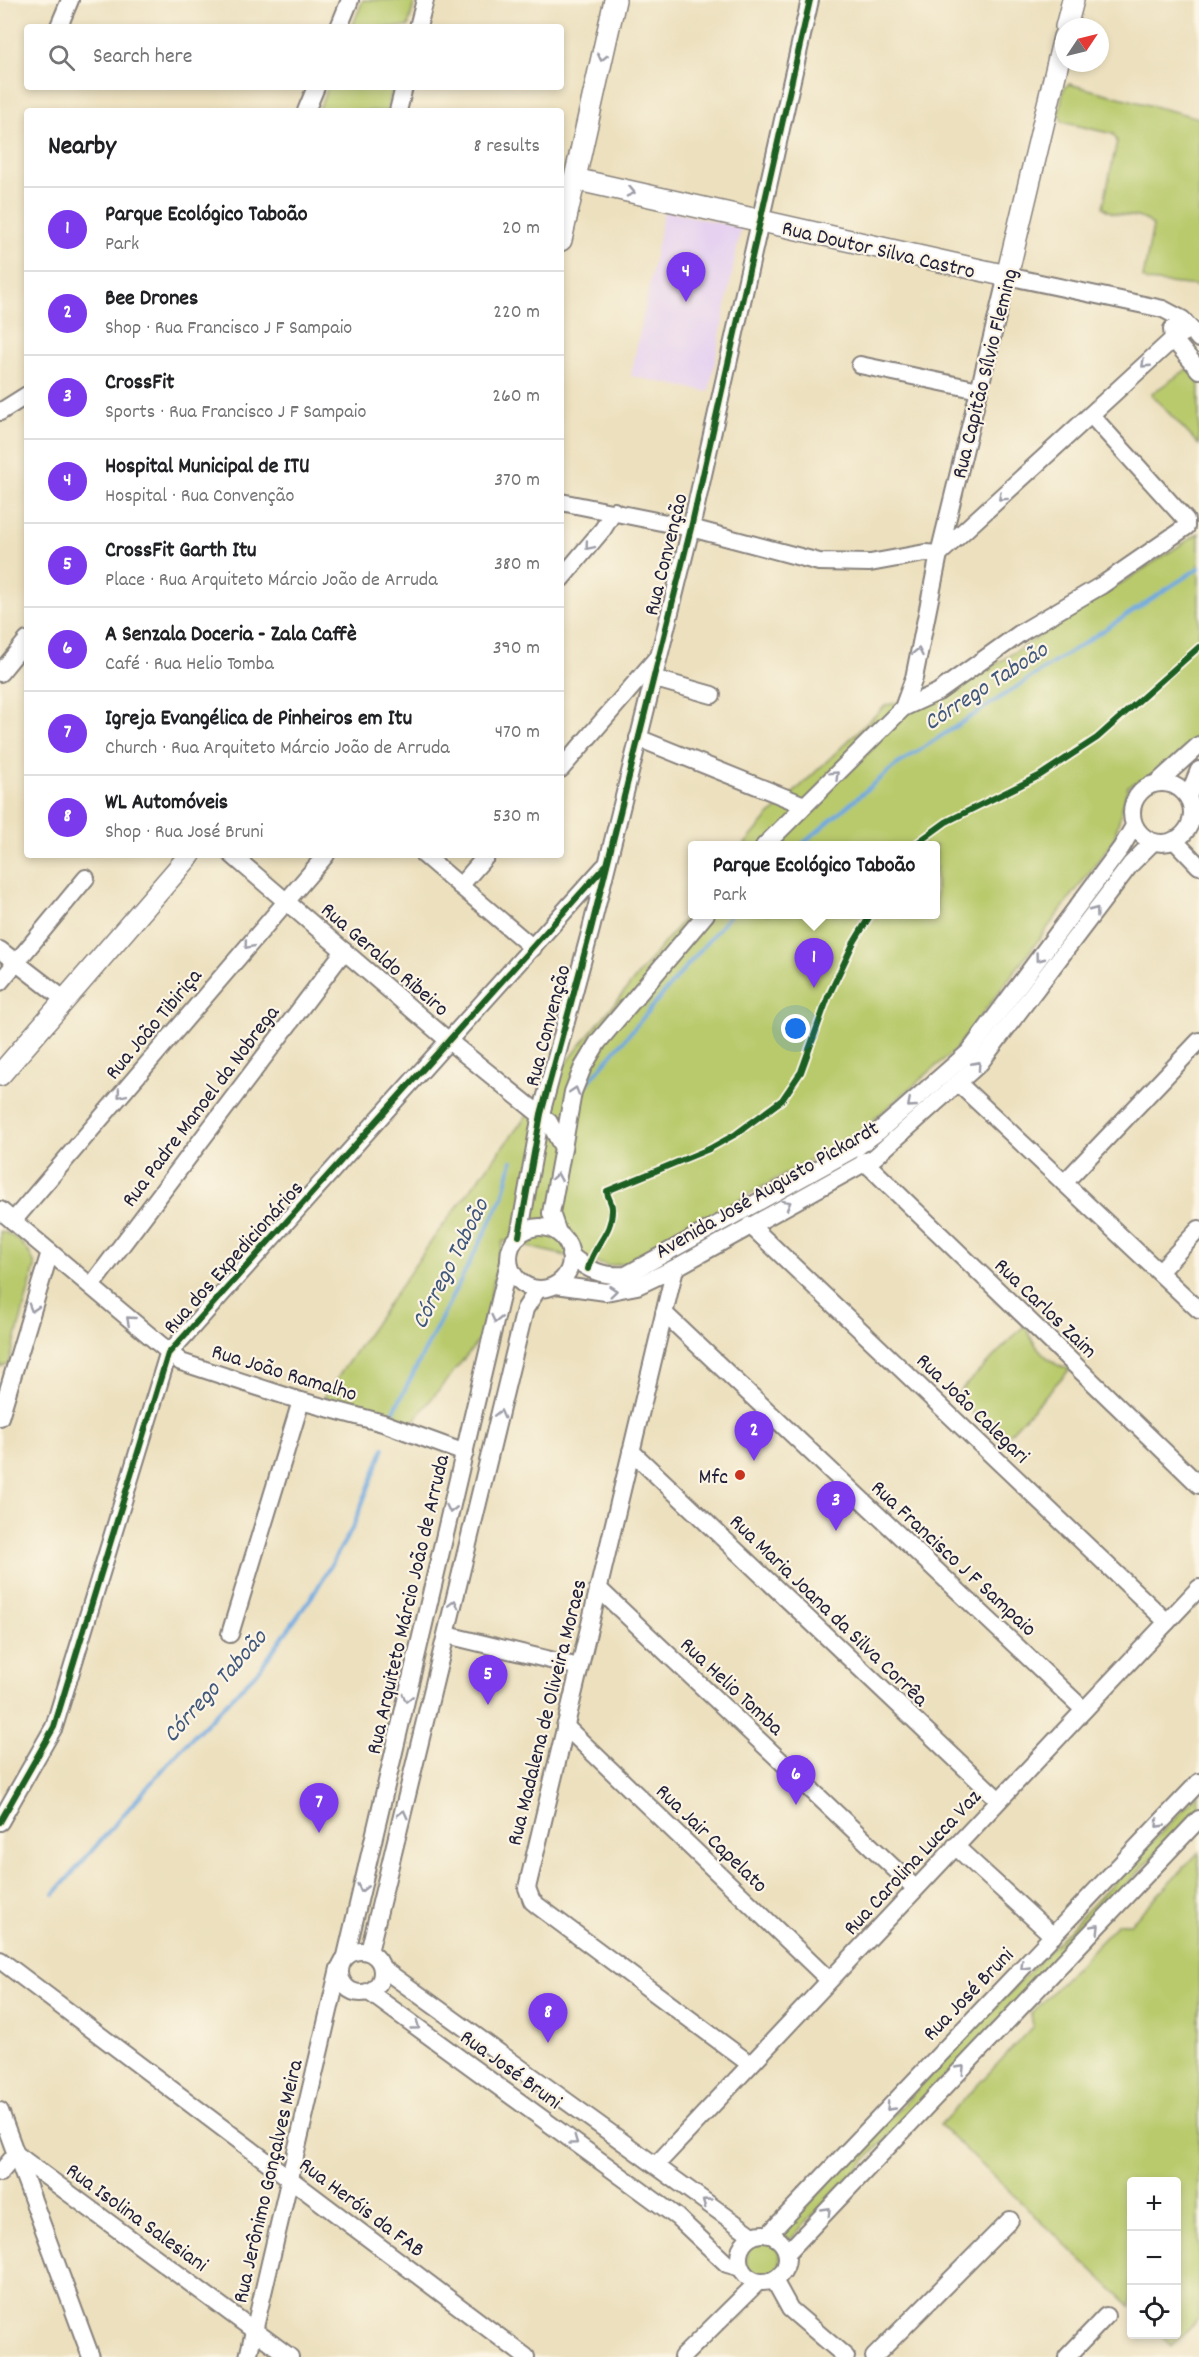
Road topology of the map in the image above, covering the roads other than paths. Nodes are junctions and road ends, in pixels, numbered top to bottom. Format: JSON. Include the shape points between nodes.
{"nodes":[{"id":1,"x":70,"y":0,"type":"edge"},
{"id":2,"x":350,"y":0,"type":"edge"},
{"id":3,"x":425,"y":0,"type":"edge"},
{"id":4,"x":615,"y":0,"type":"edge"},
{"id":5,"x":810,"y":0,"type":"edge"},
{"id":6,"x":1069,"y":1,"type":"edge"},
{"id":7,"x":1067,"y":18,"type":"edge"},
{"id":8,"x":60,"y":24,"type":"edge"},
{"id":9,"x":340,"y":24,"type":"edge"},
{"id":10,"x":419,"y":24,"type":"edge"},
{"id":11,"x":1056,"y":72,"type":"edge"},
{"id":12,"x":315,"y":90,"type":"edge"},
{"id":13,"x":403,"y":90,"type":"edge"},
{"id":14,"x":307,"y":108,"type":"edge"},
{"id":15,"x":399,"y":108,"type":"edge"},
{"id":16,"x":567,"y":178,"type":"edge"},
{"id":17,"x":564,"y":209,"type":"edge"},
{"id":18,"x":759,"y":221,"type":"junction"},
{"id":19,"x":1006,"y":276,"type":"junction"},
{"id":20,"x":1163,"y":309,"type":"junction"},
{"id":21,"x":1195,"y":334,"type":"edge"},
{"id":22,"x":1173,"y":339,"type":"junction"},
{"id":23,"x":860,"y":365,"type":"dead end"},
{"id":24,"x":1199,"y":370,"type":"edge"},
{"id":25,"x":979,"y":390,"type":"junction"},
{"id":26,"x":24,"y":397,"type":"edge"},
{"id":27,"x":0,"y":412,"type":"edge"},
{"id":28,"x":1091,"y":415,"type":"junction"},
{"id":29,"x":564,"y":503,"type":"edge"},
{"id":30,"x":614,"y":511,"type":"junction"},
{"id":31,"x":690,"y":528,"type":"junction"},
{"id":32,"x":939,"y":554,"type":"junction"},
{"id":33,"x":564,"y":576,"type":"edge"},
{"id":34,"x":24,"y":644,"type":"edge"},
{"id":35,"x":657,"y":657,"type":"junction"},
{"id":36,"x":0,"y":673,"type":"edge"},
{"id":37,"x":652,"y":678,"type":"junction"},
{"id":38,"x":712,"y":695,"type":"dead end"},
{"id":39,"x":903,"y":708,"type":"junction"},
{"id":40,"x":638,"y":738,"type":"junction"},
{"id":41,"x":1199,"y":745,"type":"edge"},
{"id":42,"x":564,"y":766,"type":"edge"},
{"id":43,"x":1199,"y":770,"type":"edge"},
{"id":44,"x":1157,"y":783,"type":"junction"},
{"id":45,"x":1188,"y":797,"type":"junction"},
{"id":46,"x":804,"y":805,"type":"junction"},
{"id":47,"x":1191,"y":821,"type":"junction"},
{"id":48,"x":1134,"y":826,"type":"junction"},
{"id":49,"x":1199,"y":838,"type":"edge"},
{"id":50,"x":1174,"y":840,"type":"junction"},
{"id":51,"x":769,"y":841,"type":"edge"},
{"id":52,"x":1154,"y":842,"type":"junction"},
{"id":53,"x":187,"y":858,"type":"edge"},
{"id":54,"x":235,"y":858,"type":"edge"},
{"id":55,"x":323,"y":858,"type":"edge"},
{"id":56,"x":427,"y":858,"type":"edge"},
{"id":57,"x":484,"y":858,"type":"edge"},
{"id":58,"x":607,"y":864,"type":"junction"},
{"id":59,"x":1199,"y":866,"type":"edge"},
{"id":60,"x":86,"y":878,"type":"dead end"},
{"id":61,"x":460,"y":886,"type":"junction"},
{"id":62,"x":285,"y":901,"type":"junction"},
{"id":63,"x":565,"y":911,"type":"junction"},
{"id":64,"x":703,"y":919,"type":"edge"},
{"id":65,"x":591,"y":930,"type":"junction"},
{"id":66,"x":533,"y":948,"type":"junction"},
{"id":67,"x":0,"y":950,"type":"edge"},
{"id":68,"x":344,"y":951,"type":"junction"},
{"id":69,"x":16,"y":962,"type":"junction"},
{"id":70,"x":0,"y":982,"type":"edge"},
{"id":71,"x":65,"y":1000,"type":"junction"},
{"id":72,"x":1199,"y":1041,"type":"edge"},
{"id":73,"x":450,"y":1042,"type":"junction"},
{"id":74,"x":0,"y":1074,"type":"edge"},
{"id":75,"x":958,"y":1083,"type":"junction"},
{"id":76,"x":535,"y":1112,"type":"junction"},
{"id":77,"x":563,"y":1148,"type":"junction"},
{"id":78,"x":864,"y":1161,"type":"junction"},
{"id":79,"x":1064,"y":1183,"type":"junction"},
{"id":80,"x":5,"y":1216,"type":"edge"},
{"id":81,"x":750,"y":1225,"type":"junction"},
{"id":82,"x":1199,"y":1229,"type":"edge"},
{"id":83,"x":558,"y":1233,"type":"junction"},
{"id":84,"x":519,"y":1236,"type":"junction"},
{"id":85,"x":50,"y":1252,"type":"junction"},
{"id":86,"x":570,"y":1255,"type":"junction"},
{"id":87,"x":509,"y":1262,"type":"junction"},
{"id":88,"x":675,"y":1268,"type":"junction"},
{"id":89,"x":1159,"y":1272,"type":"junction"},
{"id":90,"x":556,"y":1285,"type":"junction"},
{"id":91,"x":91,"y":1286,"type":"junction"},
{"id":92,"x":538,"y":1289,"type":"junction"},
{"id":93,"x":1199,"y":1310,"type":"edge"},
{"id":94,"x":664,"y":1313,"type":"junction"},
{"id":95,"x":168,"y":1354,"type":"junction"},
{"id":96,"x":7,"y":1372,"type":"edge"},
{"id":97,"x":301,"y":1401,"type":"junction"},
{"id":98,"x":0,"y":1417,"type":"edge"},
{"id":99,"x":631,"y":1451,"type":"junction"},
{"id":100,"x":465,"y":1453,"type":"junction"},
{"id":101,"x":1199,"y":1485,"type":"edge"},
{"id":102,"x":598,"y":1588,"type":"junction"},
{"id":103,"x":1199,"y":1588,"type":"edge"},
{"id":104,"x":1167,"y":1622,"type":"junction"},
{"id":105,"x":230,"y":1634,"type":"dead end"},
{"id":106,"x":447,"y":1635,"type":"junction"},
{"id":107,"x":579,"y":1667,"type":"junction"},
{"id":108,"x":1084,"y":1710,"type":"junction"},
{"id":109,"x":565,"y":1726,"type":"junction"},
{"id":110,"x":1199,"y":1782,"type":"edge"},
{"id":111,"x":999,"y":1800,"type":"junction"},
{"id":112,"x":1199,"y":1819,"type":"edge"},
{"id":113,"x":0,"y":1822,"type":"edge"},
{"id":114,"x":955,"y":1846,"type":"junction"},
{"id":115,"x":915,"y":1888,"type":"junction"},
{"id":116,"x":1053,"y":1936,"type":"junction"},
{"id":117,"x":369,"y":1952,"type":"junction"},
{"id":118,"x":0,"y":1960,"type":"edge"},
{"id":119,"x":343,"y":1962,"type":"junction"},
{"id":120,"x":382,"y":1968,"type":"junction"},
{"id":121,"x":829,"y":1980,"type":"junction"},
{"id":122,"x":365,"y":1993,"type":"junction"},
{"id":123,"x":328,"y":2015,"type":"junction"},
{"id":124,"x":750,"y":2064,"type":"junction"},
{"id":125,"x":0,"y":2111,"type":"edge"},
{"id":126,"x":16,"y":2154,"type":"junction"},
{"id":127,"x":656,"y":2165,"type":"junction"},
{"id":128,"x":0,"y":2173,"type":"edge"},
{"id":129,"x":291,"y":2179,"type":"junction"},
{"id":130,"x":1010,"y":2220,"type":"dead end"},
{"id":131,"x":760,"y":2236,"type":"junction"},
{"id":132,"x":787,"y":2253,"type":"junction"},
{"id":133,"x":741,"y":2268,"type":"junction"},
{"id":134,"x":766,"y":2281,"type":"junction"},
{"id":135,"x":1106,"y":2316,"type":"dead end"},
{"id":136,"x":255,"y":2330,"type":"junction"},
{"id":137,"x":91,"y":2357,"type":"edge"},
{"id":138,"x":248,"y":2357,"type":"edge"},
{"id":139,"x":291,"y":2357,"type":"edge"},
{"id":140,"x":526,"y":2357,"type":"edge"},
{"id":141,"x":682,"y":2357,"type":"edge"},
{"id":142,"x":846,"y":2357,"type":"edge"},
{"id":143,"x":874,"y":2357,"type":"edge"},
{"id":144,"x":1067,"y":2357,"type":"edge"}],
"edges":[{"from":1,"to":8,"type":"street"},
{"from":2,"to":9,"type":"street"},
{"from":3,"to":10,"type":"street"},
{"from":4,"to":16,"type":"main road","one_way":true},
{"from":5,"to":18,"type":"street","name":"Rua Convenção"},
{"from":6,"to":7,"type":"main road"},
{"from":11,"to":19,"type":"main road","name":"Rua Capitão Sílvio Fleming"},
{"from":12,"to":14,"type":"street"},
{"from":13,"to":15,"type":"street"},
{"from":16,"to":17,"type":"main road"},
{"from":16,"to":18,"type":"main road","name":"Rua Doutor Silva Castro","one_way":true},
{"from":18,"to":19,"type":"main road","name":"Rua Doutor Silva Castro"},
{"from":18,"to":31,"type":"street","name":"Rua Convenção"},
{"from":19,"to":20,"type":"street","name":"Rua Doutor Silva Castro"},
{"from":19,"to":25,"type":"street","name":"Rua Capitão Sílvio Fleming"},
{"from":20,"to":21,"type":"street","via":[[1173,313]]},
{"from":20,"to":22,"type":"street"},
{"from":21,"to":22,"type":"street"},
{"from":22,"to":24,"type":"street"},
{"from":22,"to":28,"type":"street","one_way":true},
{"from":23,"to":25,"type":"street"},
{"from":25,"to":32,"type":"street","name":"Rua Capitão Sílvio Fleming"},
{"from":26,"to":27,"type":"street"},
{"from":28,"to":32,"type":"street","one_way":true},
{"from":28,"to":39,"type":"street","via":[[1186,523],[1184,530],[1022,632],[938,692]]},
{"from":29,"to":30,"type":"street"},
{"from":30,"to":31,"type":"street"},
{"from":30,"to":33,"type":"street","one_way":true},
{"from":31,"to":32,"type":"street","via":[[828,563],[870,563]]},
{"from":31,"to":35,"type":"street","name":"Rua Convenção"},
{"from":39,"to":32,"type":"street","name":"Rua Capitão Sílvio Fleming","one_way":true,"via":[[914,678]]},
{"from":34,"to":36,"type":"street"},
{"from":35,"to":37,"type":"street","name":"Rua Convenção"},
{"from":35,"to":42,"type":"street"},
{"from":37,"to":38,"type":"street"},
{"from":37,"to":40,"type":"street","name":"Rua Convenção"},
{"from":46,"to":39,"type":"street","one_way":true},
{"from":40,"to":46,"type":"street"},
{"from":40,"to":58,"type":"street","name":"Rua Convenção"},
{"from":41,"to":44,"type":"street"},
{"from":43,"to":45,"type":"street"},
{"from":44,"to":45,"type":"street","via":[[1171,784]]},
{"from":44,"to":48,"type":"street","via":[[1140,790],[1135,798],[1131,816]]},
{"from":45,"to":47,"type":"street"},
{"from":46,"to":51,"type":"street"},
{"from":47,"to":49,"type":"street"},
{"from":47,"to":50,"type":"street"},
{"from":48,"to":52,"type":"street"},
{"from":48,"to":86,"type":"street","name":"Avenida José Augusto Pickardt","one_way":true,"via":[[969,1052],[879,1131],[856,1148],[626,1275],[600,1274]]},
{"from":50,"to":52,"type":"street"},
{"from":50,"to":59,"type":"street"},
{"from":75,"to":52,"type":"street","name":"Avenida José Augusto Pickardt","one_way":true,"via":[[980,1063],[1130,865]]},
{"from":53,"to":71,"type":"main road"},
{"from":54,"to":62,"type":"street","name":"Rua Geraldo Ribeiro"},
{"from":55,"to":62,"type":"street","name":"Rua João Tibiriça"},
{"from":56,"to":61,"type":"street"},
{"from":57,"to":61,"type":"street"},
{"from":58,"to":63,"type":"street","name":"Rua dos Expedicionários"},
{"from":58,"to":65,"type":"street","name":"Rua Convenção"},
{"from":60,"to":69,"type":"street"},
{"from":61,"to":66,"type":"street"},
{"from":62,"to":68,"type":"street","name":"Rua Geraldo Ribeiro"},
{"from":62,"to":80,"type":"street","name":"Rua João Tibiriça","one_way":true},
{"from":63,"to":65,"type":"street","via":[[579,914]]},
{"from":63,"to":66,"type":"street","name":"Rua dos Expedicionários"},
{"from":77,"to":64,"type":"street","one_way":true,"via":[[573,1092],[593,1050]]},
{"from":65,"to":76,"type":"street","name":"Rua Convenção","via":[[550,1077]]},
{"from":66,"to":73,"type":"street","name":"Rua dos Expedicionários"},
{"from":67,"to":69,"type":"street"},
{"from":68,"to":73,"type":"street","name":"Rua Geraldo Ribeiro"},
{"from":68,"to":91,"type":"street","name":"Rua Padre Manoel da Nobrega"},
{"from":69,"to":70,"type":"street"},
{"from":69,"to":71,"type":"street"},
{"from":71,"to":74,"type":"main road"},
{"from":72,"to":79,"type":"street"},
{"from":73,"to":76,"type":"street","name":"Rua Geraldo Ribeiro"},
{"from":73,"to":95,"type":"street","name":"Rua dos Expedicionários"},
{"from":75,"to":78,"type":"street","name":"Avenida José Augusto Pickardt","via":[[885,1149]]},
{"from":75,"to":79,"type":"street"},
{"from":76,"to":77,"type":"street","via":[[556,1133]]},
{"from":76,"to":84,"type":"street"},
{"from":83,"to":77,"type":"street","one_way":true,"via":[[551,1213]]},
{"from":81,"to":78,"type":"street","name":"Avenida José Augusto Pickardt","one_way":true},
{"from":78,"to":101,"type":"street","name":"Rua Carlos Zaim"},
{"from":79,"to":89,"type":"street"},
{"from":80,"to":85,"type":"street","name":"Rua João Ramalho"},
{"from":81,"to":88,"type":"street","name":"Avenida José Augusto Pickardt"},
{"from":81,"to":104,"type":"street","name":"Rua João Calegari"},
{"from":82,"to":89,"type":"street"},
{"from":83,"to":84,"type":"street","via":[[538,1227]]},
{"from":83,"to":86,"type":"street"},
{"from":84,"to":87,"type":"street","via":[[509,1252]]},
{"from":85,"to":91,"type":"street","name":"Rua João Ramalho"},
{"from":85,"to":96,"type":"street","one_way":true},
{"from":86,"to":90,"type":"street","via":[[567,1272]]},
{"from":87,"to":92,"type":"street","via":[[522,1284]]},
{"from":87,"to":100,"type":"street","name":"Rua Arquiteto Márcio João de Arruda","one_way":true},
{"from":90,"to":88,"type":"street","name":"Avenida José Augusto Pickardt","one_way":true,"via":[[606,1292],[622,1290]]},
{"from":88,"to":94,"type":"street","name":"Rua Madalena de Oliveira Moraes"},
{"from":89,"to":93,"type":"street"},
{"from":90,"to":92,"type":"street"},
{"from":95,"to":91,"type":"street","name":"Rua João Ramalho","one_way":true},
{"from":106,"to":92,"type":"street","name":"Rua Arquiteto Márcio João de Arruda","one_way":true,"via":[[525,1309]]},
{"from":94,"to":99,"type":"street","name":"Rua Madalena de Oliveira Moraes"},
{"from":94,"to":108,"type":"street","name":"Rua Francisco J F Sampaio"},
{"from":95,"to":97,"type":"street","name":"Rua João Ramalho","via":[[181,1362]]},
{"from":95,"to":113,"type":"street","name":"Rua dos Expedicionários","via":[[54,1727]]},
{"from":96,"to":98,"type":"street"},
{"from":97,"to":100,"type":"street","name":"Rua João Ramalho"},
{"from":97,"to":105,"type":"street"},
{"from":99,"to":102,"type":"street","name":"Rua Madalena de Oliveira Moraes"},
{"from":99,"to":111,"type":"street","name":"Rua Maria Joana da Silva Corrêa"},
{"from":100,"to":119,"type":"street","name":"Rua Arquiteto Márcio João de Arruda","one_way":true},
{"from":102,"to":107,"type":"street","name":"Rua Madalena de Oliveira Moraes"},
{"from":102,"to":115,"type":"street","name":"Rua Helio Tomba"},
{"from":103,"to":104,"type":"street","name":"Rua Carolina Lucca Vaz"},
{"from":104,"to":108,"type":"street","name":"Rua Carolina Lucca Vaz"},
{"from":106,"to":107,"type":"street"},
{"from":117,"to":106,"type":"street","name":"Rua Arquiteto Márcio João de Arruda","one_way":true},
{"from":107,"to":109,"type":"street","name":"Rua Madalena de Oliveira Moraes"},
{"from":108,"to":111,"type":"street","name":"Rua Carolina Lucca Vaz"},
{"from":109,"to":121,"type":"street","name":"Rua Jair Capelato"},
{"from":109,"to":124,"type":"street","name":"Rua Madalena de Oliveira Moraes","via":[[528,1894],[538,1906]]},
{"from":110,"to":116,"type":"street","name":"Rua José Bruni","one_way":true},
{"from":111,"to":114,"type":"street","name":"Rua Carolina Lucca Vaz"},
{"from":132,"to":112,"type":"street","one_way":true},
{"from":114,"to":115,"type":"street","name":"Rua Carolina Lucca Vaz"},
{"from":114,"to":116,"type":"street"},
{"from":115,"to":121,"type":"street","name":"Rua Carolina Lucca Vaz"},
{"from":116,"to":131,"type":"street","name":"Rua José Bruni","one_way":true},
{"from":117,"to":119,"type":"street","via":[[353,1952]]},
{"from":117,"to":120,"type":"street","name":"Rua José Bruni"},
{"from":118,"to":129,"type":"street","name":"Rua Heróis da FAB"},
{"from":119,"to":122,"type":"street","name":"Rua José Bruni","via":[[339,1976],[347,1988]]},
{"from":119,"to":123,"type":"street","name":"Rua Jerônimo Gonçalves Meira"},
{"from":120,"to":122,"type":"street","via":[[380,1982]]},
{"from":120,"to":127,"type":"street","name":"Rua José Bruni"},
{"from":121,"to":124,"type":"street","name":"Rua Carolina Lucca Vaz"},
{"from":122,"to":123,"type":"street"},
{"from":122,"to":133,"type":"street","name":"Rua José Bruni","one_way":true,"via":[[677,2217],[727,2264]]},
{"from":123,"to":129,"type":"street","name":"Rua Jerônimo Gonçalves Meira"},
{"from":124,"to":127,"type":"street","name":"Rua Carolina Lucca Vaz"},
{"from":125,"to":126,"type":"street"},
{"from":126,"to":128,"type":"street"},
{"from":126,"to":136,"type":"street","name":"Rua Isolina Salesiani"},
{"from":126,"to":137,"type":"street"},
{"from":131,"to":127,"type":"street","name":"Rua José Bruni","one_way":true},
{"from":129,"to":136,"type":"street","name":"Rua Jerônimo Gonçalves Meira"},
{"from":129,"to":140,"type":"street","name":"Rua Heróis da FAB"},
{"from":130,"to":143,"type":"street"},
{"from":131,"to":132,"type":"street","via":[[780,2241]]},
{"from":131,"to":133,"type":"street","via":[[741,2249]]},
{"from":132,"to":134,"type":"street","via":[[785,2269]]},
{"from":133,"to":134,"type":"street","via":[[751,2279]]},
{"from":134,"to":141,"type":"street"},
{"from":134,"to":142,"type":"street","via":[[790,2309]]},
{"from":135,"to":144,"type":"street"},
{"from":136,"to":138,"type":"street","name":"Rua Jerônimo Gonçalves Meira"},
{"from":136,"to":139,"type":"street","name":"Rua Isolina Salesiani"}]}
